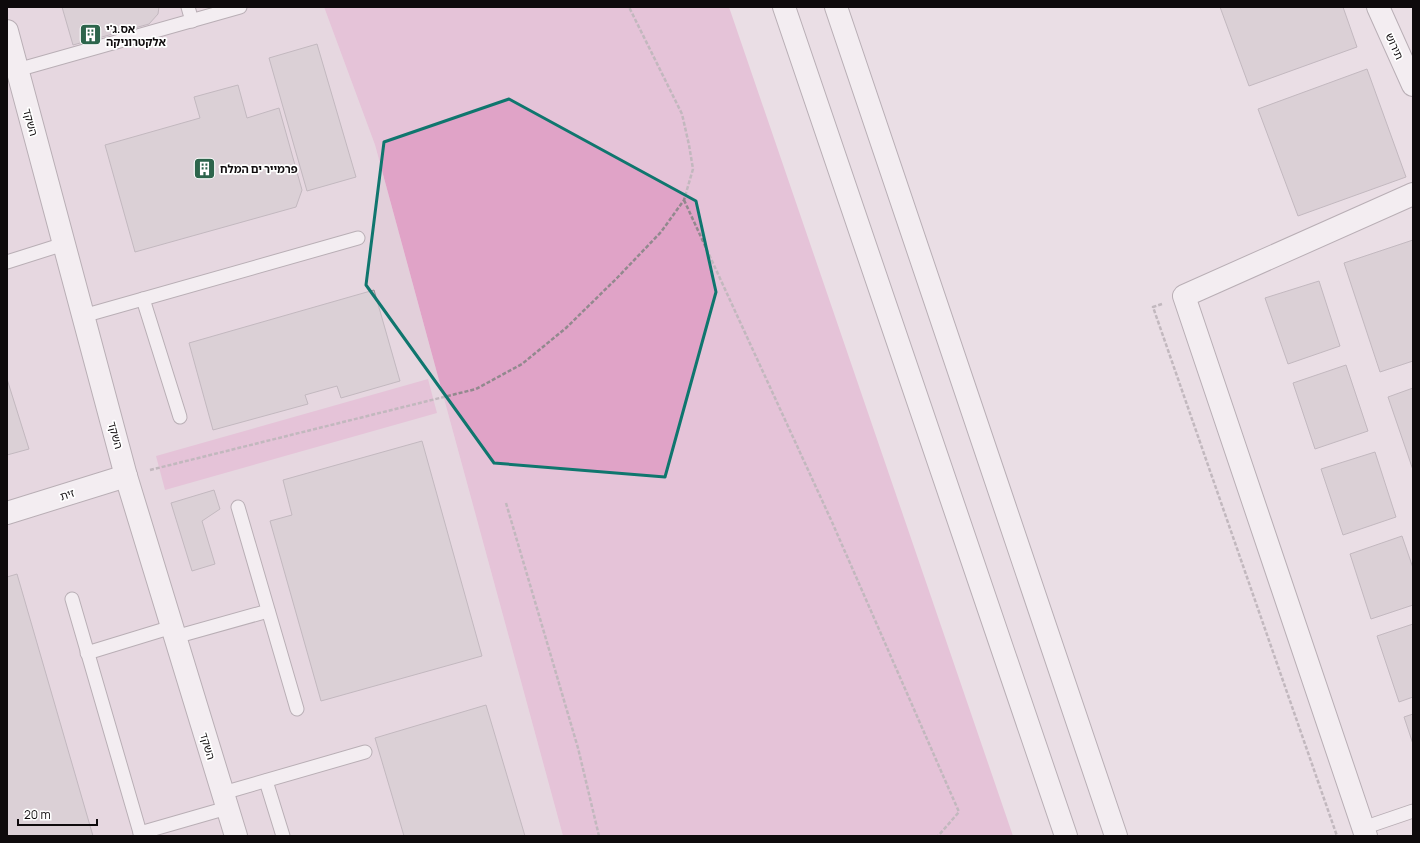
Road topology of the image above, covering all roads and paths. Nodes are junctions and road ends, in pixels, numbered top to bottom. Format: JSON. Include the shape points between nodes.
{"nodes":[{"id":1,"x":188,"y":7,"type":"edge"},
{"id":2,"x":240,"y":7,"type":"edge"},
{"id":3,"x":629,"y":7,"type":"edge"},
{"id":4,"x":784,"y":7,"type":"edge"},
{"id":5,"x":836,"y":7,"type":"edge"},
{"id":6,"x":1378,"y":7,"type":"edge"},
{"id":7,"x":192,"y":21,"type":"junction"},
{"id":8,"x":7,"y":31,"type":"edge"},
{"id":9,"x":13,"y":64,"type":"edge"},
{"id":10,"x":1413,"y":85,"type":"edge"},
{"id":11,"x":1413,"y":194,"type":"edge"},
{"id":12,"x":684,"y":200,"type":"junction"},
{"id":13,"x":358,"y":238,"type":"dead end"},
{"id":14,"x":64,"y":244,"type":"junction"},
{"id":15,"x":7,"y":262,"type":"edge"},
{"id":16,"x":143,"y":299,"type":"junction"},
{"id":17,"x":1153,"y":307,"type":"dead end"},
{"id":18,"x":83,"y":316,"type":"junction"},
{"id":19,"x":180,"y":417,"type":"dead end"},
{"id":20,"x":126,"y":476,"type":"junction"},
{"id":21,"x":506,"y":504,"type":"dead end"},
{"id":22,"x":238,"y":507,"type":"dead end"},
{"id":23,"x":7,"y":513,"type":"edge"},
{"id":24,"x":72,"y":599,"type":"dead end"},
{"id":25,"x":268,"y":611,"type":"junction"},
{"id":26,"x":174,"y":632,"type":"junction"},
{"id":27,"x":87,"y":653,"type":"junction"},
{"id":28,"x":297,"y":709,"type":"dead end"},
{"id":29,"x":365,"y":752,"type":"dead end"},
{"id":30,"x":266,"y":781,"type":"junction"},
{"id":31,"x":225,"y":801,"type":"junction"},
{"id":32,"x":1413,"y":810,"type":"edge"},
{"id":33,"x":1364,"y":832,"type":"edge"},
{"id":34,"x":140,"y":835,"type":"edge"},
{"id":35,"x":236,"y":836,"type":"edge"},
{"id":36,"x":283,"y":836,"type":"edge"},
{"id":37,"x":599,"y":836,"type":"edge"},
{"id":38,"x":938,"y":836,"type":"edge"},
{"id":39,"x":1066,"y":836,"type":"edge"},
{"id":40,"x":1116,"y":836,"type":"edge"},
{"id":41,"x":1337,"y":836,"type":"edge"}],
"edges":[{"from":1,"to":7,"type":"lane"},
{"from":2,"to":7,"type":"lane"},
{"from":3,"to":12,"type":"path","via":[[682,114],[693,169]]},
{"from":4,"to":39,"type":"street"},
{"from":5,"to":40,"type":"street"},
{"from":6,"to":10,"type":"street","name":"תירוש"},
{"from":7,"to":9,"type":"lane"},
{"from":8,"to":9,"type":"street","name":"השקד"},
{"from":9,"to":14,"type":"street","name":"השקד"},
{"from":11,"to":33,"type":"street","via":[[1184,296]]},
{"from":12,"to":20,"type":"path","via":[[661,232],[566,328],[522,364],[476,389]]},
{"from":12,"to":38,"type":"path","via":[[832,522],[959,812]]},
{"from":13,"to":16,"type":"lane"},
{"from":14,"to":15,"type":"lane"},
{"from":14,"to":18,"type":"street","name":"השקד"},
{"from":16,"to":18,"type":"lane"},
{"from":16,"to":19,"type":"lane"},
{"from":17,"to":41,"type":"path"},
{"from":18,"to":20,"type":"street","name":"השקד"},
{"from":20,"to":23,"type":"street","name":"זית"},
{"from":20,"to":26,"type":"street","name":"השקד"},
{"from":21,"to":37,"type":"path","via":[[578,748]]},
{"from":22,"to":25,"type":"lane"},
{"from":24,"to":27,"type":"lane"},
{"from":25,"to":26,"type":"lane"},
{"from":25,"to":28,"type":"lane"},
{"from":26,"to":27,"type":"lane"},
{"from":26,"to":31,"type":"street","name":"השקד"},
{"from":27,"to":34,"type":"lane"},
{"from":29,"to":30,"type":"lane"},
{"from":30,"to":31,"type":"lane"},
{"from":30,"to":36,"type":"lane"},
{"from":31,"to":34,"type":"lane"},
{"from":31,"to":35,"type":"street","name":"השקד"},
{"from":32,"to":33,"type":"lane"}]}
